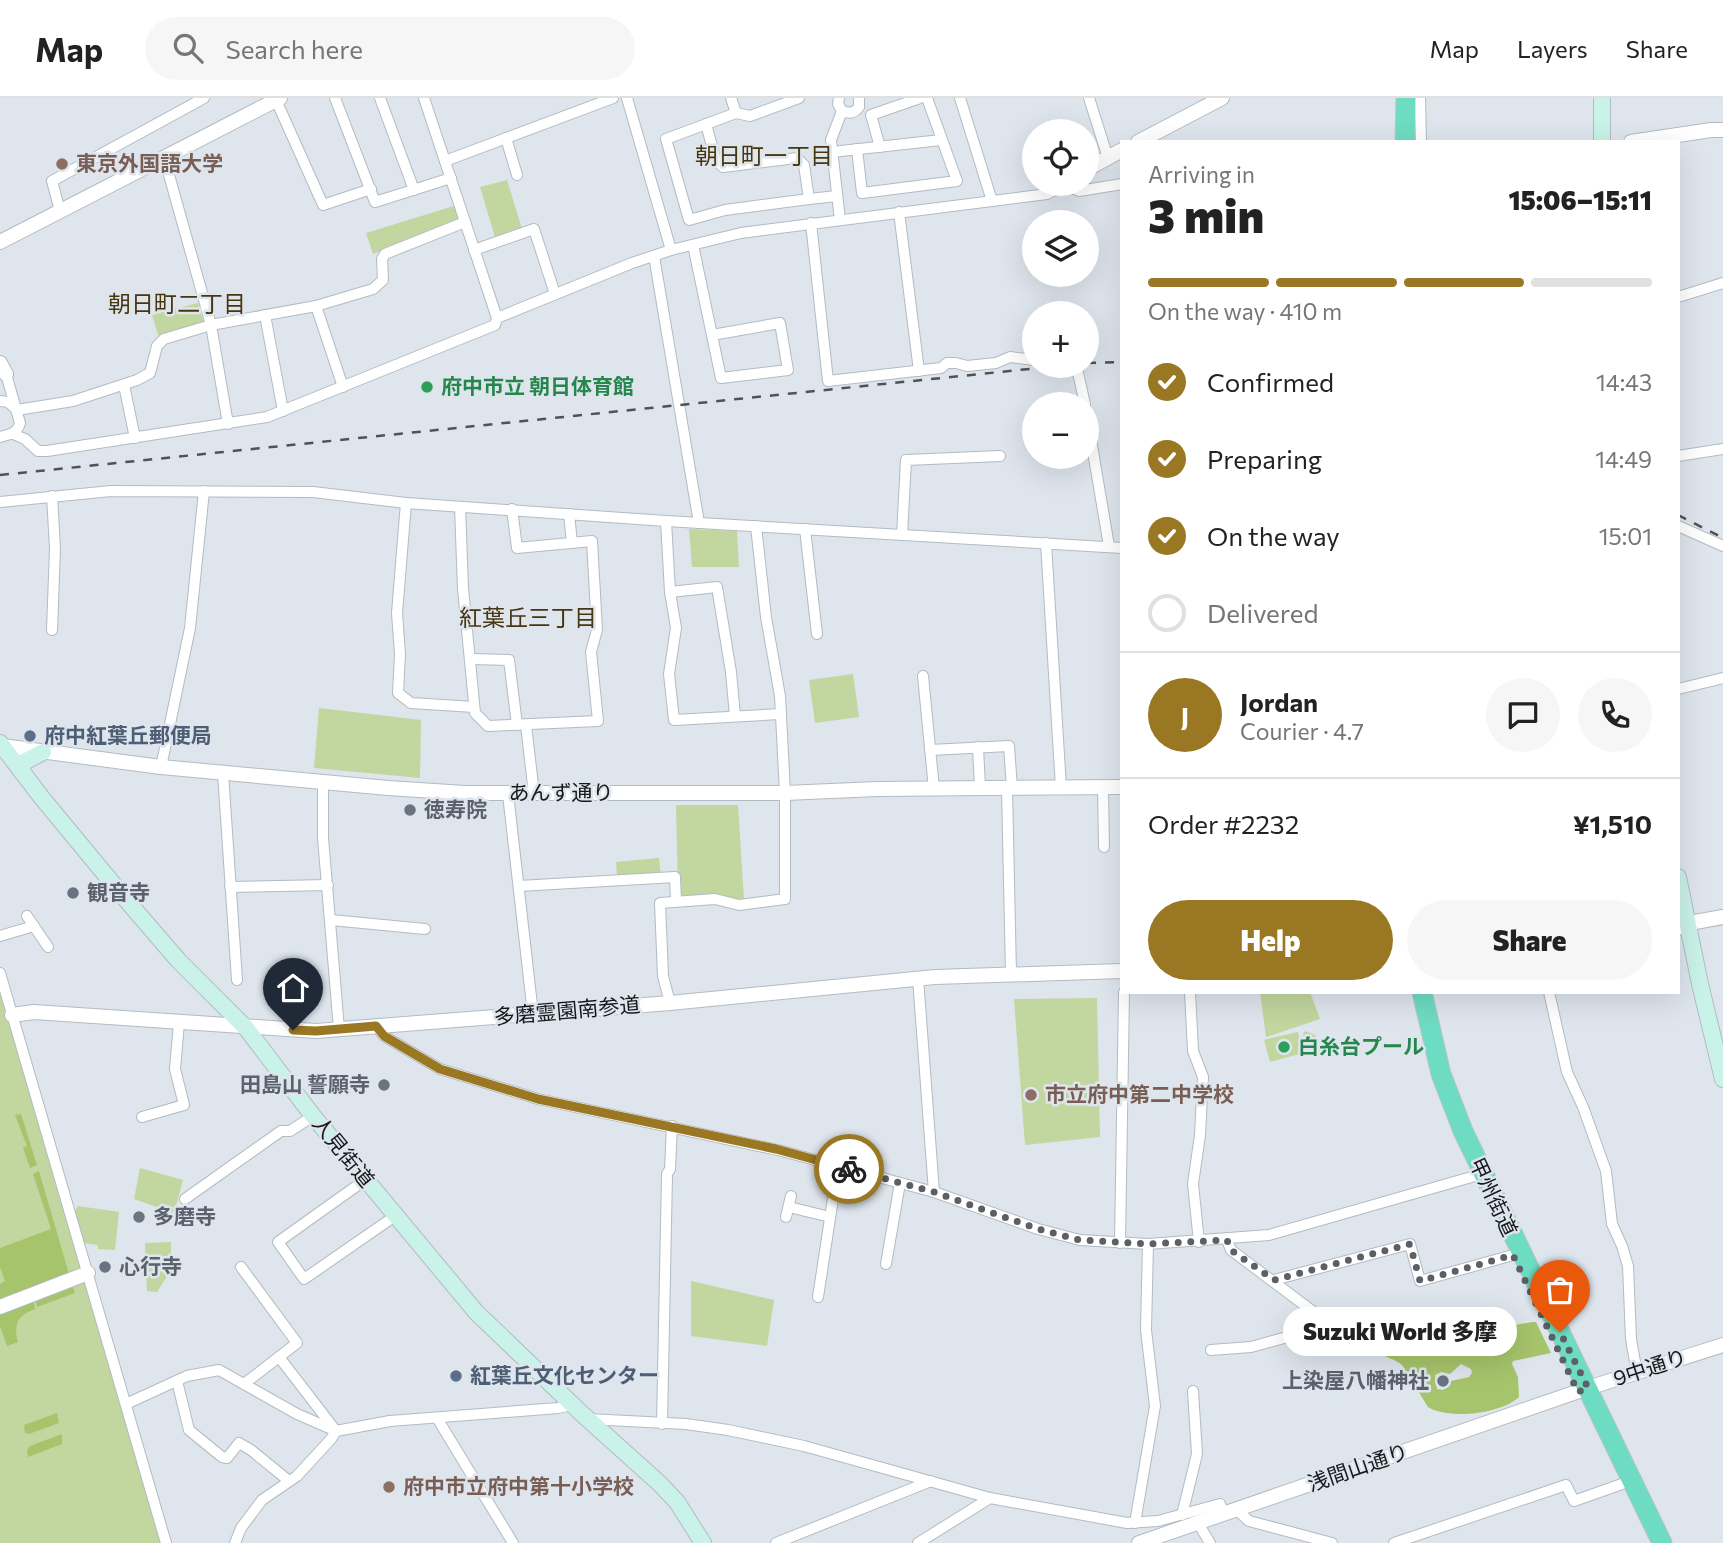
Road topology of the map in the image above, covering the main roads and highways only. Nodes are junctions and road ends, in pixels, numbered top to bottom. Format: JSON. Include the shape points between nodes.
{"nodes":[{"id":1,"x":1395,"y":98,"type":"edge"},
{"id":2,"x":1406,"y":98,"type":"edge"},
{"id":3,"x":1602,"y":98,"type":"edge"},
{"id":4,"x":1396,"y":140,"type":"edge"},
{"id":5,"x":1405,"y":140,"type":"edge"},
{"id":6,"x":1602,"y":140,"type":"edge"},
{"id":7,"x":1,"y":745,"type":"edge"},
{"id":8,"x":43,"y":752,"type":"road end"},
{"id":9,"x":21,"y":771,"type":"junction"},
{"id":10,"x":1680,"y":897,"type":"edge"},
{"id":11,"x":1683,"y":927,"type":"edge"},
{"id":12,"x":1414,"y":994,"type":"edge"},
{"id":13,"x":1422,"y":994,"type":"edge"},
{"id":14,"x":1723,"y":1079,"type":"edge"},
{"id":15,"x":1583,"y":1390,"type":"junction"},
{"id":16,"x":703,"y":1543,"type":"edge"},
{"id":17,"x":1651,"y":1543,"type":"edge"},
{"id":18,"x":1662,"y":1543,"type":"edge"}],
"edges":[{"from":1,"to":4,"type":"highway"},
{"from":2,"to":5,"type":"highway"},
{"from":3,"to":6,"type":"main road"},
{"from":7,"to":9,"type":"main road","name":"人見街道"},
{"from":8,"to":9,"type":"main road","via":[[24,762]]},
{"from":9,"to":16,"type":"main road","name":"人見街道","via":[[178,960],[246,1028],[475,1312],[668,1493]]},
{"from":10,"to":11,"type":"main road"},
{"from":11,"to":14,"type":"main road"},
{"from":12,"to":15,"type":"highway","name":"甲州街道","via":[[1433,1075],[1450,1122]]},
{"from":13,"to":15,"type":"highway","name":"甲州街道","via":[[1441,1074],[1463,1131]]},
{"from":15,"to":17,"type":"highway","name":"甲州街道"},
{"from":15,"to":18,"type":"highway","name":"甲州街道"}]}
